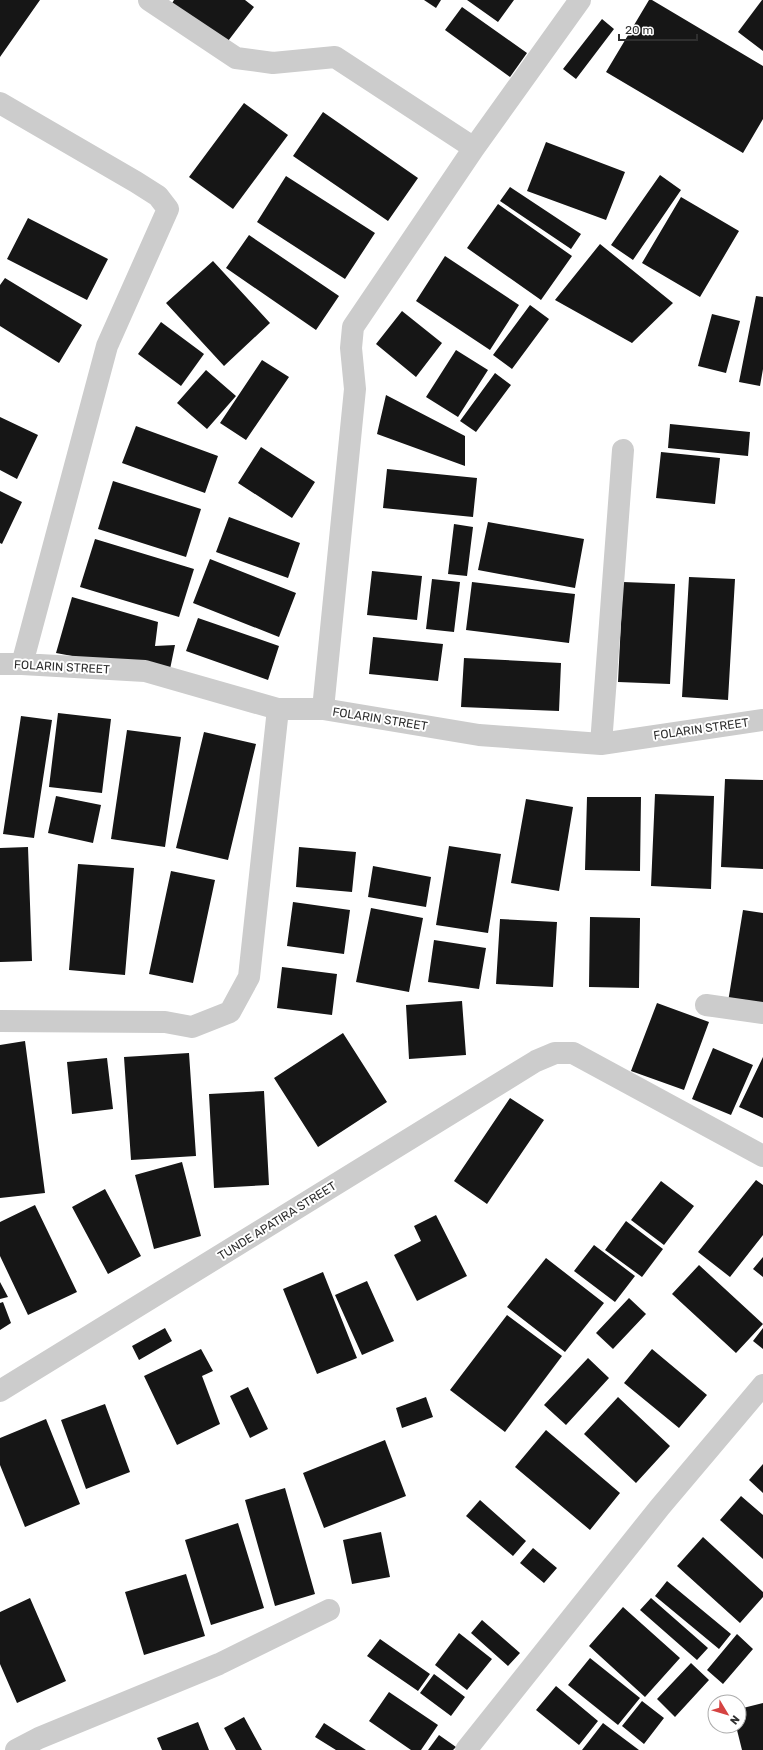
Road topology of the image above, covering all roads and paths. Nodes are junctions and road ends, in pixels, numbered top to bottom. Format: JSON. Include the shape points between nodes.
{"nodes":[{"id":1,"x":149,"y":0,"type":"edge"},
{"id":2,"x":580,"y":0,"type":"edge"},
{"id":3,"x":0,"y":103,"type":"edge"},
{"id":4,"x":474,"y":148,"type":"junction"},
{"id":5,"x":623,"y":450,"type":"dead end"},
{"id":6,"x":0,"y":664,"type":"edge"},
{"id":7,"x":22,"y":664,"type":"junction"},
{"id":8,"x":278,"y":709,"type":"junction"},
{"id":9,"x":323,"y":709,"type":"junction"},
{"id":10,"x":763,"y":720,"type":"edge"},
{"id":11,"x":601,"y":744,"type":"junction"},
{"id":12,"x":706,"y":1005,"type":"dead end"},
{"id":13,"x":763,"y":1012,"type":"edge"},
{"id":14,"x":0,"y":1021,"type":"edge"},
{"id":15,"x":763,"y":1156,"type":"edge"},
{"id":16,"x":763,"y":1384,"type":"edge"},
{"id":17,"x":0,"y":1391,"type":"edge"},
{"id":18,"x":329,"y":1610,"type":"dead end"},
{"id":19,"x":16,"y":1750,"type":"edge"},
{"id":20,"x":466,"y":1750,"type":"edge"}],
"edges":[{"from":1,"to":4,"type":"street","via":[[236,58],[273,63],[334,57]]},
{"from":2,"to":4,"type":"street"},
{"from":3,"to":7,"type":"street","via":[[136,182],[158,196],[168,209],[107,346]]},
{"from":4,"to":9,"type":"street","via":[[353,326],[351,348],[355,389]]},
{"from":5,"to":11,"type":"street"},
{"from":6,"to":7,"type":"street","name":"FOLARIN STREET"},
{"from":7,"to":8,"type":"street","name":"FOLARIN STREET","via":[[145,671]]},
{"from":8,"to":9,"type":"street","name":"FOLARIN STREET"},
{"from":8,"to":14,"type":"street","via":[[249,978],[230,1012],[192,1027],[165,1022]]},
{"from":9,"to":11,"type":"street","name":"FOLARIN STREET","via":[[479,735]]},
{"from":10,"to":11,"type":"street","name":"FOLARIN STREET"},
{"from":12,"to":13,"type":"street"},
{"from":15,"to":17,"type":"street","name":"TUNDE APATIRA STREET","via":[[573,1054],[555,1053],[536,1061]]},
{"from":16,"to":20,"type":"street","via":[[660,1507]]},
{"from":18,"to":19,"type":"street","via":[[219,1664],[39,1738]]}]}
